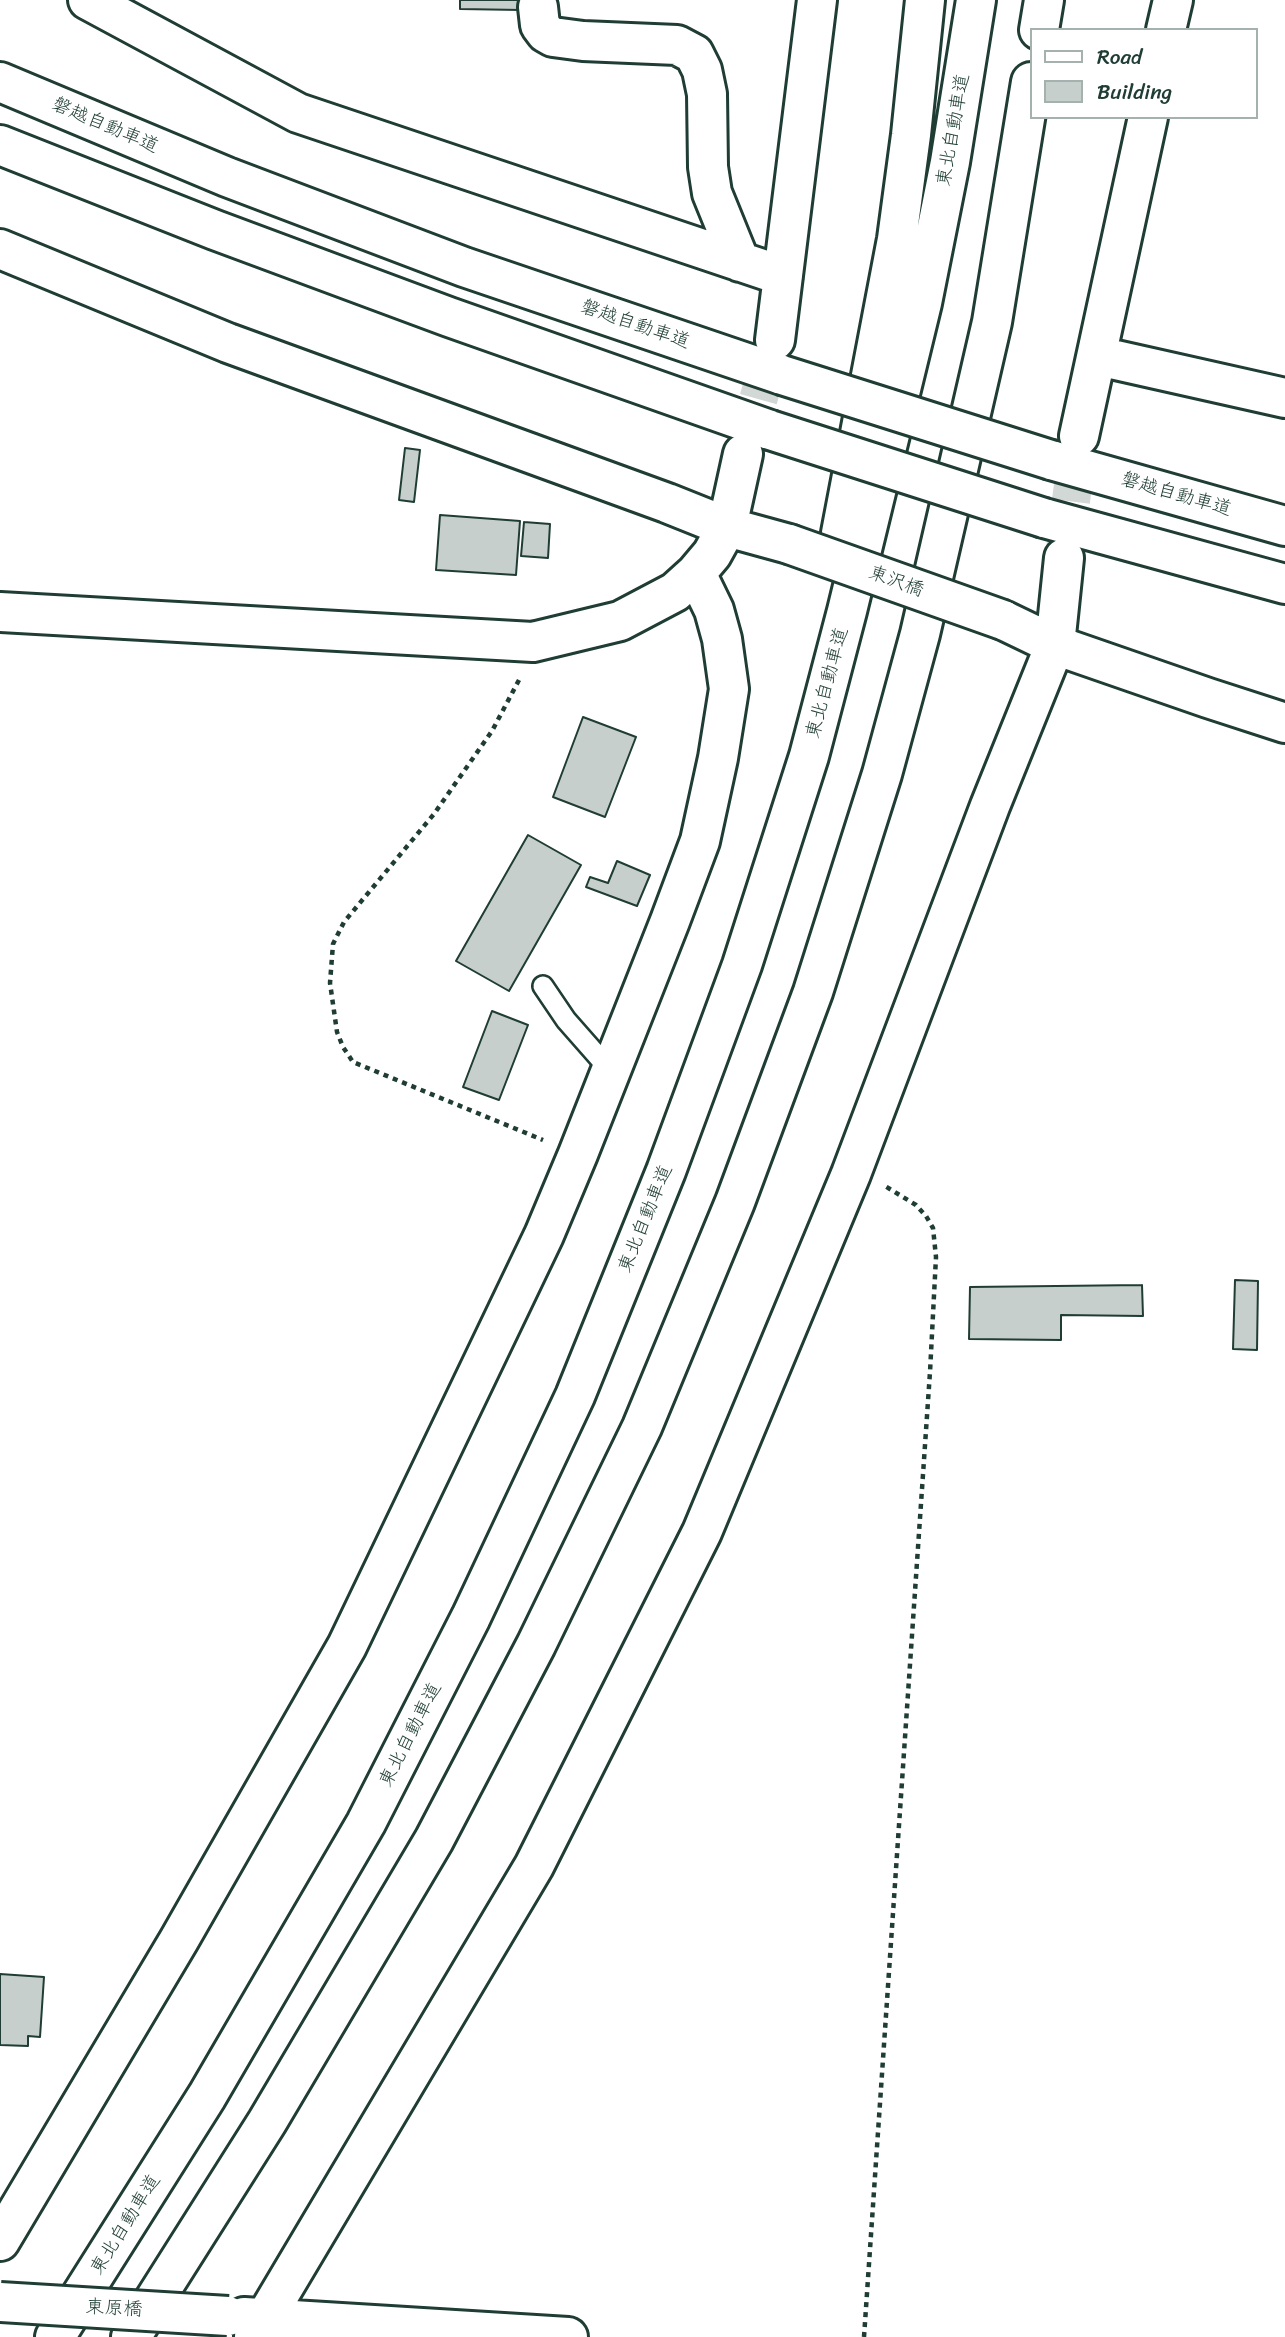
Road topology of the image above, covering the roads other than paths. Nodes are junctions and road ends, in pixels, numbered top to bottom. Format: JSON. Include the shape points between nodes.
{"nodes":[{"id":1,"x":88,"y":0,"type":"edge"},
{"id":2,"x":817,"y":0,"type":"edge"},
{"id":3,"x":926,"y":0,"type":"edge"},
{"id":4,"x":976,"y":0,"type":"edge"},
{"id":5,"x":1044,"y":0,"type":"edge"},
{"id":6,"x":1173,"y":0,"type":"edge"},
{"id":7,"x":538,"y":7,"type":"dead end"},
{"id":8,"x":1040,"y":28,"type":"edge"},
{"id":9,"x":1166,"y":28,"type":"edge"},
{"id":10,"x":0,"y":82,"type":"edge"},
{"id":11,"x":1030,"y":88,"type":"edge"},
{"id":12,"x":1148,"y":119,"type":"edge"},
{"id":13,"x":0,"y":145,"type":"edge"},
{"id":14,"x":0,"y":249,"type":"edge"},
{"id":15,"x":740,"y":262,"type":"junction"},
{"id":16,"x":783,"y":276,"type":"junction"},
{"id":17,"x":1098,"y":356,"type":"junction"},
{"id":18,"x":779,"y":358,"type":"junction"},
{"id":19,"x":1285,"y":398,"type":"edge"},
{"id":20,"x":756,"y":442,"type":"junction"},
{"id":21,"x":1065,"y":448,"type":"junction"},
{"id":22,"x":1285,"y":526,"type":"edge"},
{"id":23,"x":727,"y":527,"type":"junction"},
{"id":24,"x":1064,"y":558,"type":"tunnel mouth"},
{"id":25,"x":696,"y":573,"type":"junction"},
{"id":26,"x":1285,"y":584,"type":"edge"},
{"id":27,"x":0,"y":612,"type":"edge"},
{"id":28,"x":1055,"y":645,"type":"junction"},
{"id":29,"x":1285,"y":723,"type":"edge"},
{"id":30,"x":742,"y":965,"type":"junction"},
{"id":31,"x":543,"y":986,"type":"dead end"},
{"id":32,"x":610,"y":1070,"type":"junction"},
{"id":33,"x":0,"y":2241,"type":"edge"},
{"id":34,"x":0,"y":2302,"type":"edge"},
{"id":35,"x":249,"y":2324,"type":"edge"},
{"id":36,"x":55,"y":2337,"type":"edge"},
{"id":37,"x":131,"y":2337,"type":"edge"},
{"id":38,"x":568,"y":2337,"type":"edge"}],
"edges":[{"from":1,"to":15,"type":"main road","via":[[298,113]]},
{"from":2,"to":16,"type":"main road"},
{"from":3,"to":30,"type":"main road","via":[[897,239],[874,367],[809,691]]},
{"from":4,"to":30,"type":"main road","name":"東北自動車道","via":[[942,201],[889,444],[809,756]]},
{"from":5,"to":8,"type":"main road"},
{"from":6,"to":9,"type":"main road"},
{"from":7,"to":15,"type":"main road","via":[[540,25],[553,37],[677,45],[694,54],[707,94],[712,193]]},
{"from":10,"to":18,"type":"main road","name":"磐越自動車道","via":[[227,177],[464,267]]},
{"from":11,"to":37,"type":"main road","via":[[992,322],[920,634],[882,774],[813,992],[735,1202],[642,1427],[434,1840],[267,2122]]},
{"from":12,"to":17,"type":"main road"},
{"from":13,"to":20,"type":"main road","via":[[449,317]]},
{"from":14,"to":23,"type":"main road","name":"東沢橋","via":[[228,343]]},
{"from":15,"to":16,"type":"main road"},
{"from":16,"to":18,"type":"main road"},
{"from":17,"to":19,"type":"main road"},
{"from":17,"to":21,"type":"main road"},
{"from":18,"to":21,"type":"main road","name":"磐越自動車道","bridge":true},
{"from":20,"to":23,"type":"main road"},
{"from":20,"to":26,"type":"main road","bridge":true},
{"from":21,"to":22,"type":"main road","name":"磐越自動車道"},
{"from":23,"to":25,"type":"main road"},
{"from":23,"to":28,"type":"main road","name":"東沢橋","bridge":true,"via":[[789,544],[1003,620]]},
{"from":24,"to":28,"type":"main road"},
{"from":25,"to":27,"type":"main road","via":[[675,592],[620,621],[533,642]]},
{"from":25,"to":32,"type":"main road","via":[[714,610],[729,689],[718,758],[700,841]]},
{"from":28,"to":29,"type":"main road","name":"東沢橋"},
{"from":28,"to":35,"type":"main road","via":[[851,1174],[702,1532],[541,1853]]},
{"from":30,"to":36,"type":"main road","name":"東北自動車道","via":[[666,1171],[575,1396],[471,1617],[359,1835],[207,2096]]},
{"from":31,"to":32,"type":"lane"},
{"from":32,"to":33,"type":"main road","via":[[544,1235],[348,1646]]},
{"from":34,"to":35,"type":"main road","name":"東原橋","bridge":true},
{"from":35,"to":38,"type":"main road","name":"東原橋"}]}
